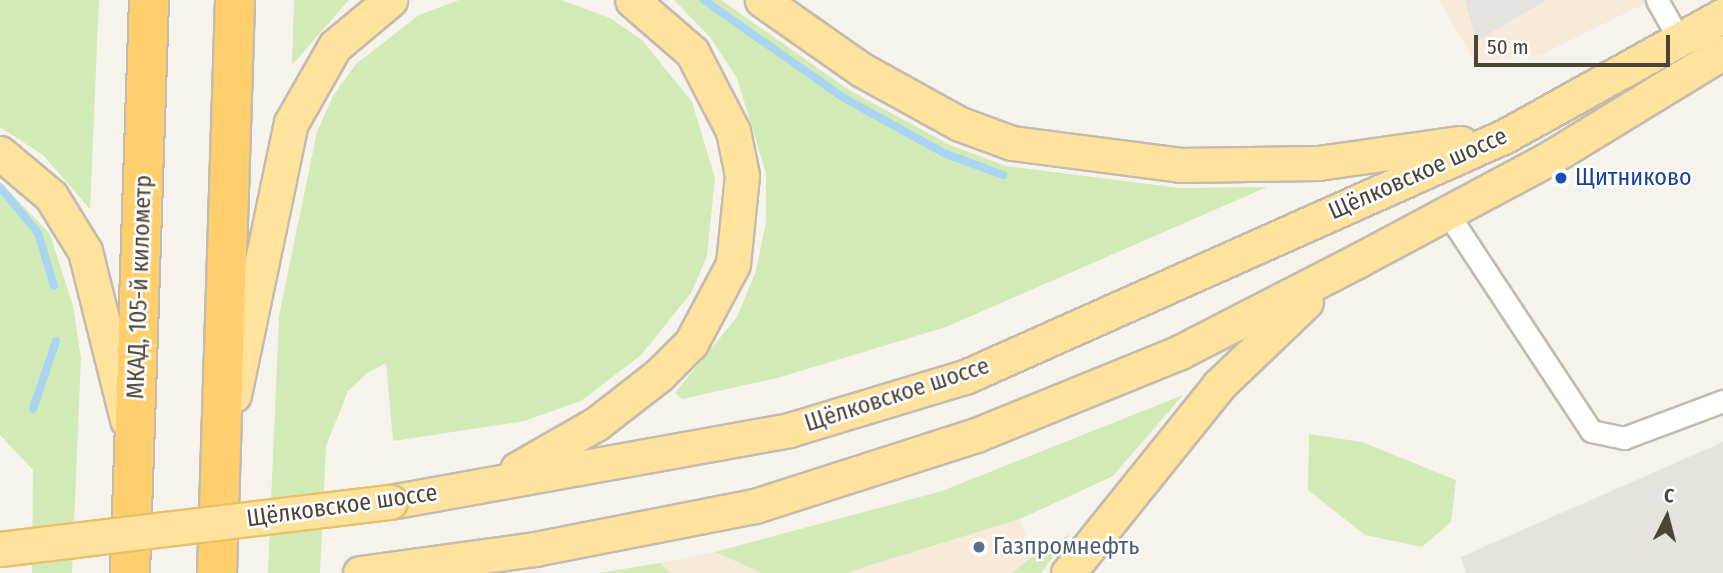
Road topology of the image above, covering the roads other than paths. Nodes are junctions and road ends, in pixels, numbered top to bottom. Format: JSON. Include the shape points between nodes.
{"nodes":[{"id":1,"x":149,"y":0,"type":"edge"},
{"id":2,"x":235,"y":0,"type":"edge"},
{"id":3,"x":390,"y":0,"type":"edge"},
{"id":4,"x":632,"y":0,"type":"edge"},
{"id":5,"x":762,"y":0,"type":"edge"},
{"id":6,"x":1657,"y":0,"type":"edge"},
{"id":7,"x":1723,"y":15,"type":"edge"},
{"id":8,"x":1679,"y":39,"type":"junction"},
{"id":9,"x":1723,"y":52,"type":"edge"},
{"id":10,"x":1505,"y":136,"type":"junction"},
{"id":11,"x":0,"y":153,"type":"edge"},
{"id":12,"x":1448,"y":214,"type":"junction"},
{"id":13,"x":1357,"y":261,"type":"junction"},
{"id":14,"x":1723,"y":401,"type":"edge"},
{"id":15,"x":134,"y":456,"type":"junction"},
{"id":16,"x":221,"y":459,"type":"junction"},
{"id":17,"x":496,"y":482,"type":"junction"},
{"id":18,"x":0,"y":548,"type":"edge"},
{"id":19,"x":420,"y":565,"type":"junction"},
{"id":20,"x":373,"y":571,"type":"edge"},
{"id":21,"x":130,"y":573,"type":"edge"},
{"id":22,"x":217,"y":573,"type":"edge"},
{"id":23,"x":479,"y":573,"type":"edge"},
{"id":24,"x":1068,"y":573,"type":"edge"}],
"edges":[{"from":1,"to":15,"type":"highway","name":"МКАД, 105-й километр"},
{"from":2,"to":16,"type":"highway"},
{"from":3,"to":16,"type":"main road","via":[[335,46],[291,123]]},
{"from":4,"to":17,"type":"main road","via":[[692,52],[733,131],[742,175],[733,264],[691,343],[659,375],[596,424]]},
{"from":5,"to":10,"type":"main road","via":[[862,70],[960,124],[1069,154],[1181,165],[1318,163]]},
{"from":6,"to":8,"type":"street"},
{"from":7,"to":8,"type":"main road","name":"Щёлковское шоссе"},
{"from":8,"to":10,"type":"main road","name":"Щёлковское шоссе"},
{"from":9,"to":12,"type":"main road","name":"Щёлковское шоссе"},
{"from":10,"to":17,"type":"main road","name":"Щёлковское шоссе","via":[[965,377],[789,430]]},
{"from":11,"to":15,"type":"main road","via":[[51,195],[85,251]]},
{"from":12,"to":13,"type":"main road","name":"Щёлковское шоссе"},
{"from":12,"to":14,"type":"street","via":[[1591,431],[1624,438]]},
{"from":13,"to":19,"type":"main road","name":"Щёлковское шоссе","via":[[1180,352],[976,435],[837,484],[626,533]]},
{"from":13,"to":24,"type":"main road","via":[[1280,322],[1219,385]]},
{"from":15,"to":21,"type":"highway","name":"МКАД, 105-й километр"},
{"from":16,"to":22,"type":"highway"},
{"from":17,"to":18,"type":"main road","name":"Щёлковское шоссе","bridge":true,"via":[[390,502]]},
{"from":19,"to":20,"type":"main road","name":"Щёлковское шоссе"},
{"from":19,"to":23,"type":"main road"}]}
